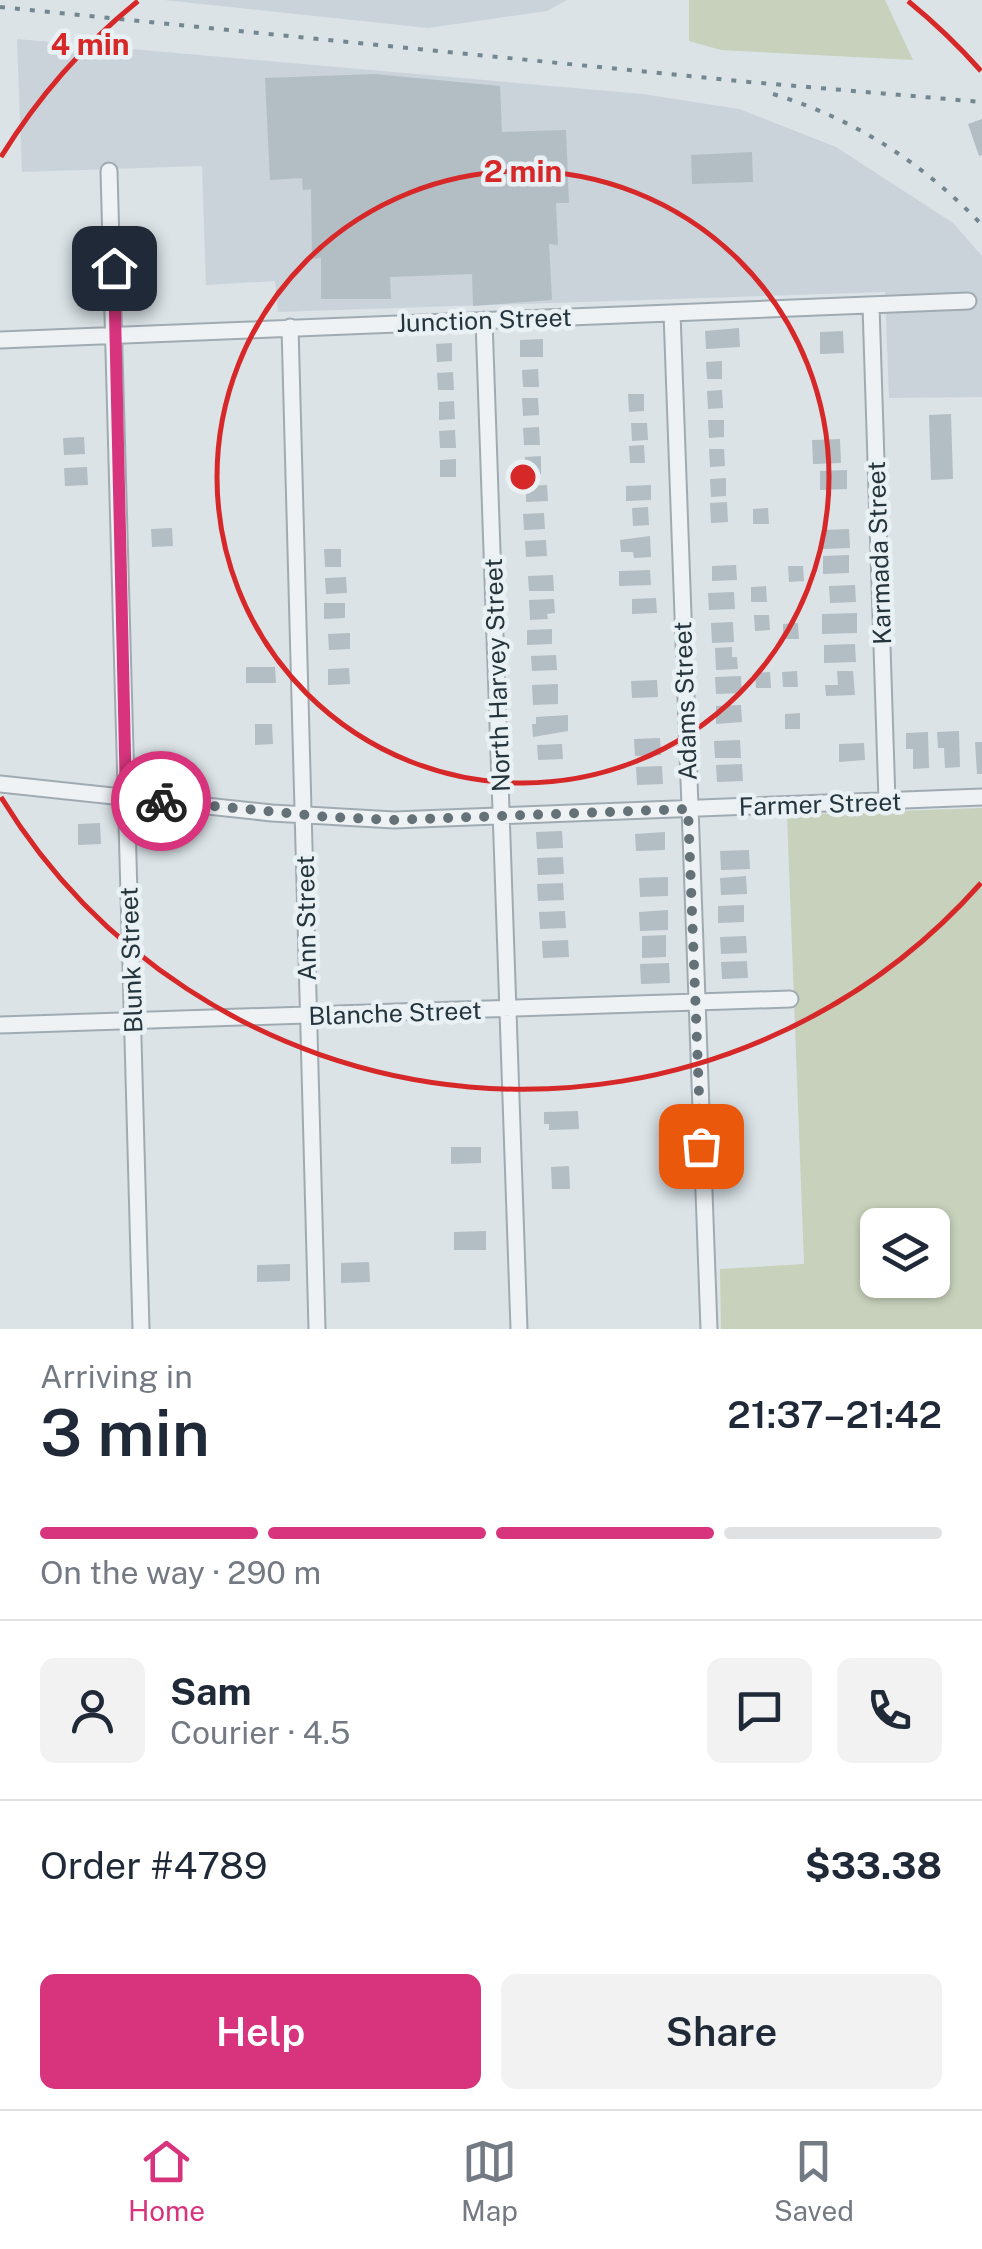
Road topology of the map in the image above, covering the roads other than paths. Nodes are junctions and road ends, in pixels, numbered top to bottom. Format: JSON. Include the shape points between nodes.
{"nodes":[{"id":1,"x":109,"y":171,"type":"dead end"},
{"id":2,"x":968,"y":301,"type":"dead end"},
{"id":3,"x":871,"y":306,"type":"junction"},
{"id":4,"x":672,"y":313,"type":"junction"},
{"id":5,"x":484,"y":320,"type":"junction"},
{"id":6,"x":290,"y":327,"type":"junction"},
{"id":7,"x":115,"y":334,"type":"junction"},
{"id":8,"x":0,"y":340,"type":"edge"},
{"id":9,"x":0,"y":784,"type":"edge"},
{"id":10,"x":126,"y":798,"type":"junction"},
{"id":11,"x":982,"y":798,"type":"edge"},
{"id":12,"x":887,"y":801,"type":"junction"},
{"id":13,"x":688,"y":809,"type":"junction"},
{"id":14,"x":304,"y":815,"type":"junction"},
{"id":15,"x":502,"y":816,"type":"junction"},
{"id":16,"x":790,"y":999,"type":"dead end"},
{"id":17,"x":695,"y":1000,"type":"junction"},
{"id":18,"x":508,"y":1008,"type":"junction"},
{"id":19,"x":309,"y":1016,"type":"junction"},
{"id":20,"x":133,"y":1021,"type":"junction"},
{"id":21,"x":0,"y":1025,"type":"edge"},
{"id":22,"x":141,"y":1329,"type":"edge"},
{"id":23,"x":317,"y":1329,"type":"edge"},
{"id":24,"x":518,"y":1329,"type":"edge"},
{"id":25,"x":709,"y":1329,"type":"edge"}],
"edges":[{"from":1,"to":7,"type":"street","name":"Blunk Street"},
{"from":2,"to":3,"type":"street","name":"Junction Street"},
{"from":3,"to":4,"type":"street","name":"Junction Street"},
{"from":3,"to":12,"type":"street","name":"Karmada Street"},
{"from":4,"to":5,"type":"street","name":"Junction Street"},
{"from":4,"to":13,"type":"street","name":"Adams Street"},
{"from":5,"to":6,"type":"street","name":"Junction Street"},
{"from":5,"to":15,"type":"street","name":"North Harvey Street"},
{"from":6,"to":7,"type":"street","name":"Junction Street"},
{"from":6,"to":14,"type":"street","name":"Ann Street"},
{"from":7,"to":8,"type":"street","name":"Junction Street"},
{"from":7,"to":10,"type":"street","name":"Blunk Street"},
{"from":9,"to":10,"type":"street","name":"Farmer Street"},
{"from":10,"to":14,"type":"street","name":"Farmer Street"},
{"from":10,"to":20,"type":"street","name":"Blunk Street"},
{"from":11,"to":12,"type":"street","name":"Farmer Street"},
{"from":12,"to":13,"type":"street","name":"Farmer Street"},
{"from":13,"to":15,"type":"street","name":"Farmer Street"},
{"from":13,"to":17,"type":"street","name":"Adams Street"},
{"from":14,"to":15,"type":"street","name":"Farmer Street"},
{"from":14,"to":19,"type":"street","name":"Ann Street"},
{"from":15,"to":18,"type":"street","name":"North Harvey Street"},
{"from":16,"to":17,"type":"street","name":"Blanche Street"},
{"from":17,"to":18,"type":"street","name":"Blanche Street"},
{"from":17,"to":25,"type":"street","name":"Adams Street"},
{"from":18,"to":19,"type":"street","name":"Blanche Street"},
{"from":18,"to":24,"type":"street","name":"North Harvey Street"},
{"from":19,"to":20,"type":"street","name":"Blanche Street"},
{"from":19,"to":23,"type":"street","name":"Ann Street"},
{"from":20,"to":21,"type":"street","name":"Blanche Street"},
{"from":20,"to":22,"type":"street","name":"Blunk Street"}]}
